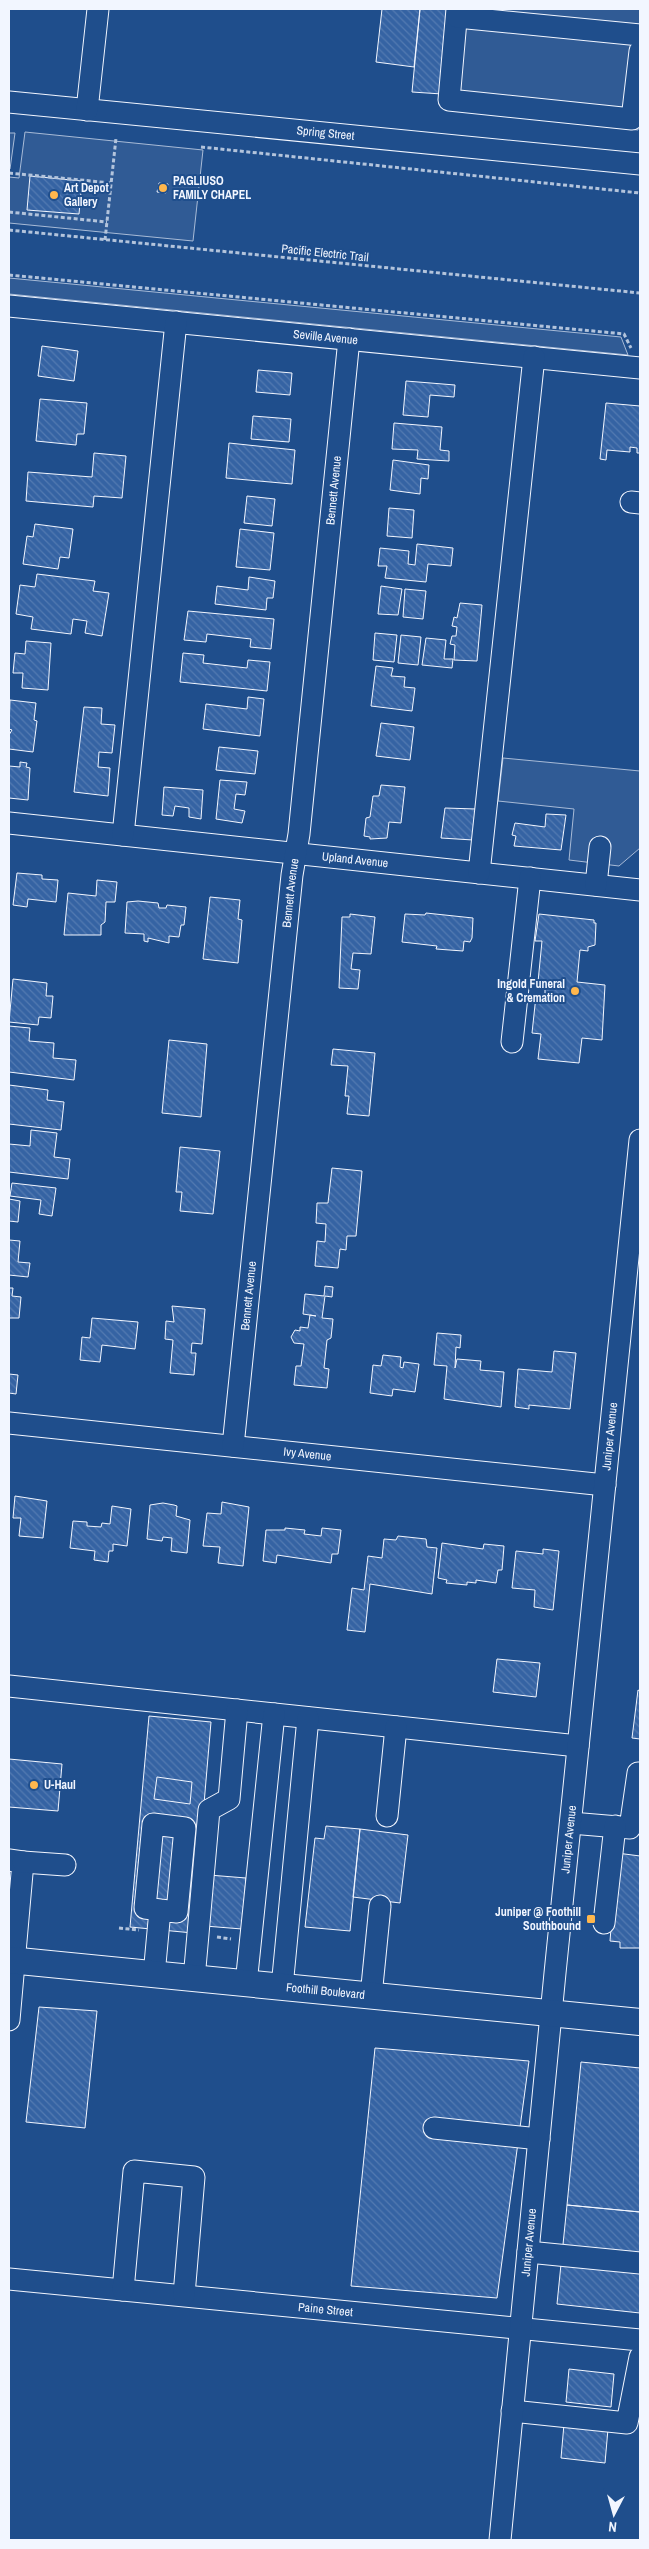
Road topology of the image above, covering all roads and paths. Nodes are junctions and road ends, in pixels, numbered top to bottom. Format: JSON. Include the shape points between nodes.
{"nodes":[{"id":1,"x":98,"y":9,"type":"edge"},
{"id":2,"x":457,"y":13,"type":"edge"},
{"id":3,"x":640,"y":35,"type":"edge"},
{"id":4,"x":640,"y":51,"type":"edge"},
{"id":5,"x":9,"y":102,"type":"edge"},
{"id":6,"x":87,"y":110,"type":"junction"},
{"id":7,"x":116,"y":138,"type":"dead end"},
{"id":8,"x":201,"y":147,"type":"dead end"},
{"id":9,"x":640,"y":164,"type":"edge"},
{"id":10,"x":9,"y":173,"type":"edge"},
{"id":11,"x":110,"y":183,"type":"junction"},
{"id":12,"x":640,"y":193,"type":"edge"},
{"id":13,"x":9,"y":212,"type":"edge"},
{"id":14,"x":107,"y":222,"type":"junction"},
{"id":15,"x":9,"y":230,"type":"edge"},
{"id":16,"x":105,"y":240,"type":"junction"},
{"id":17,"x":9,"y":275,"type":"edge"},
{"id":18,"x":640,"y":293,"type":"edge"},
{"id":19,"x":9,"y":306,"type":"edge"},
{"id":20,"x":176,"y":322,"type":"junction"},
{"id":21,"x":349,"y":339,"type":"junction"},
{"id":22,"x":534,"y":357,"type":"junction"},
{"id":23,"x":637,"y":360,"type":"edge"},
{"id":24,"x":9,"y":823,"type":"edge"},
{"id":25,"x":123,"y":835,"type":"junction"},
{"id":26,"x":600,"y":847,"type":"dead end"},
{"id":27,"x":297,"y":853,"type":"junction"},
{"id":28,"x":480,"y":873,"type":"junction"},
{"id":29,"x":530,"y":878,"type":"junction"},
{"id":30,"x":596,"y":885,"type":"junction"},
{"id":31,"x":640,"y":890,"type":"edge"},
{"id":32,"x":512,"y":1042,"type":"dead end"},
{"id":33,"x":640,"y":1140,"type":"edge"},
{"id":34,"x":639,"y":1168,"type":"edge"},
{"id":35,"x":9,"y":1423,"type":"edge"},
{"id":36,"x":233,"y":1446,"type":"junction"},
{"id":37,"x":605,"y":1485,"type":"junction"},
{"id":38,"x":9,"y":1686,"type":"edge"},
{"id":39,"x":237,"y":1710,"type":"junction"},
{"id":40,"x":274,"y":1714,"type":"junction"},
{"id":41,"x":308,"y":1718,"type":"junction"},
{"id":42,"x":396,"y":1727,"type":"junction"},
{"id":43,"x":578,"y":1746,"type":"junction"},
{"id":44,"x":638,"y":1773,"type":"dead end"},
{"id":45,"x":388,"y":1816,"type":"dead end"},
{"id":46,"x":571,"y":1823,"type":"junction"},
{"id":47,"x":615,"y":1826,"type":"junction"},
{"id":48,"x":16,"y":1861,"type":"edge"},
{"id":49,"x":65,"y":1865,"type":"dead end"},
{"id":50,"x":380,"y":1906,"type":"dead end"},
{"id":51,"x":160,"y":1910,"type":"dead end"},
{"id":52,"x":604,"y":1923,"type":"dead end"},
{"id":53,"x":12,"y":1961,"type":"edge"},
{"id":54,"x":154,"y":1975,"type":"junction"},
{"id":55,"x":194,"y":1978,"type":"junction"},
{"id":56,"x":246,"y":1984,"type":"junction"},
{"id":57,"x":282,"y":1987,"type":"junction"},
{"id":58,"x":371,"y":1996,"type":"junction"},
{"id":59,"x":551,"y":2011,"type":"junction"},
{"id":60,"x":9,"y":2020,"type":"edge"},
{"id":61,"x":640,"y":2022,"type":"edge"},
{"id":62,"x":434,"y":2128,"type":"dead end"},
{"id":63,"x":539,"y":2139,"type":"junction"},
{"id":64,"x":528,"y":2252,"type":"junction"},
{"id":65,"x":640,"y":2263,"type":"edge"},
{"id":66,"x":9,"y":2278,"type":"edge"},
{"id":67,"x":123,"y":2290,"type":"junction"},
{"id":68,"x":184,"y":2295,"type":"junction"},
{"id":69,"x":520,"y":2328,"type":"junction"},
{"id":70,"x":640,"y":2340,"type":"edge"},
{"id":71,"x":640,"y":2357,"type":"edge"},
{"id":72,"x":512,"y":2411,"type":"junction"},
{"id":73,"x":500,"y":2540,"type":"edge"}],
"edges":[{"from":1,"to":6,"type":"street"},
{"from":2,"to":3,"type":"street"},
{"from":2,"to":4,"type":"street","via":[[449,100],[632,119]]},
{"from":5,"to":6,"type":"street","name":"Spring Street"},
{"from":6,"to":9,"type":"street","name":"Spring Street"},
{"from":7,"to":11,"type":"path"},
{"from":8,"to":12,"type":"path"},
{"from":10,"to":11,"type":"path"},
{"from":11,"to":14,"type":"path"},
{"from":13,"to":14,"type":"path"},
{"from":14,"to":16,"type":"path"},
{"from":15,"to":16,"type":"path","name":"Pacific Electric Trail"},
{"from":16,"to":18,"type":"path","name":"Pacific Electric Trail"},
{"from":17,"to":23,"type":"path","via":[[624,334]]},
{"from":19,"to":20,"type":"street","name":"Seville Avenue"},
{"from":20,"to":21,"type":"street","name":"Seville Avenue"},
{"from":20,"to":25,"type":"street"},
{"from":21,"to":22,"type":"street","name":"Seville Avenue"},
{"from":21,"to":27,"type":"street","name":"Bennett Avenue"},
{"from":22,"to":23,"type":"street","name":"Seville Avenue"},
{"from":22,"to":28,"type":"street"},
{"from":24,"to":25,"type":"street","name":"Upland Avenue"},
{"from":25,"to":27,"type":"street","name":"Upland Avenue"},
{"from":26,"to":30,"type":"street"},
{"from":27,"to":28,"type":"street","name":"Upland Avenue"},
{"from":27,"to":36,"type":"street","name":"Bennett Avenue","via":[[292,875]]},
{"from":28,"to":29,"type":"street","name":"Upland Avenue"},
{"from":29,"to":30,"type":"street","name":"Upland Avenue"},
{"from":29,"to":32,"type":"street"},
{"from":30,"to":31,"type":"street","name":"Upland Avenue"},
{"from":33,"to":34,"type":"street","name":"Juniper Avenue"},
{"from":34,"to":37,"type":"street","name":"Juniper Avenue"},
{"from":35,"to":36,"type":"street","name":"Ivy Avenue"},
{"from":36,"to":37,"type":"street","name":"Ivy Avenue"},
{"from":37,"to":43,"type":"street","name":"Juniper Avenue"},
{"from":38,"to":39,"type":"street"},
{"from":39,"to":40,"type":"street"},
{"from":39,"to":55,"type":"street","via":[[229,1799],[209,1810]]},
{"from":40,"to":41,"type":"street"},
{"from":40,"to":56,"type":"street"},
{"from":41,"to":42,"type":"street"},
{"from":41,"to":57,"type":"street"},
{"from":42,"to":43,"type":"street"},
{"from":42,"to":45,"type":"street"},
{"from":43,"to":46,"type":"street","name":"Juniper Avenue"},
{"from":44,"to":47,"type":"street","via":[[630,1828]]},
{"from":46,"to":47,"type":"street"},
{"from":46,"to":59,"type":"street","name":"Juniper Avenue"},
{"from":47,"to":52,"type":"street"},
{"from":48,"to":49,"type":"street"},
{"from":48,"to":53,"type":"street"},
{"from":50,"to":58,"type":"street"},
{"from":51,"to":54,"type":"street"},
{"from":53,"to":54,"type":"main road","name":"Foothill Boulevard"},
{"from":53,"to":60,"type":"street"},
{"from":54,"to":55,"type":"main road","name":"Foothill Boulevard"},
{"from":55,"to":56,"type":"main road","name":"Foothill Boulevard"},
{"from":56,"to":57,"type":"main road","name":"Foothill Boulevard"},
{"from":57,"to":58,"type":"main road","name":"Foothill Boulevard"},
{"from":58,"to":59,"type":"main road","name":"Foothill Boulevard"},
{"from":59,"to":61,"type":"main road","name":"Foothill Boulevard"},
{"from":59,"to":63,"type":"street","name":"Juniper Avenue"},
{"from":62,"to":63,"type":"street"},
{"from":63,"to":64,"type":"street","name":"Juniper Avenue"},
{"from":64,"to":65,"type":"street"},
{"from":64,"to":69,"type":"street","name":"Juniper Avenue"},
{"from":66,"to":67,"type":"street","name":"Paine Street"},
{"from":67,"to":68,"type":"street","name":"Paine Street"},
{"from":67,"to":68,"type":"street","via":[[134,2171],[194,2176]]},
{"from":68,"to":69,"type":"street","name":"Paine Street"},
{"from":69,"to":70,"type":"street","name":"Paine Street"},
{"from":69,"to":72,"type":"street","name":"Juniper Avenue"},
{"from":71,"to":72,"type":"street","via":[[627,2423]]},
{"from":72,"to":73,"type":"street","name":"Juniper Avenue"}]}
